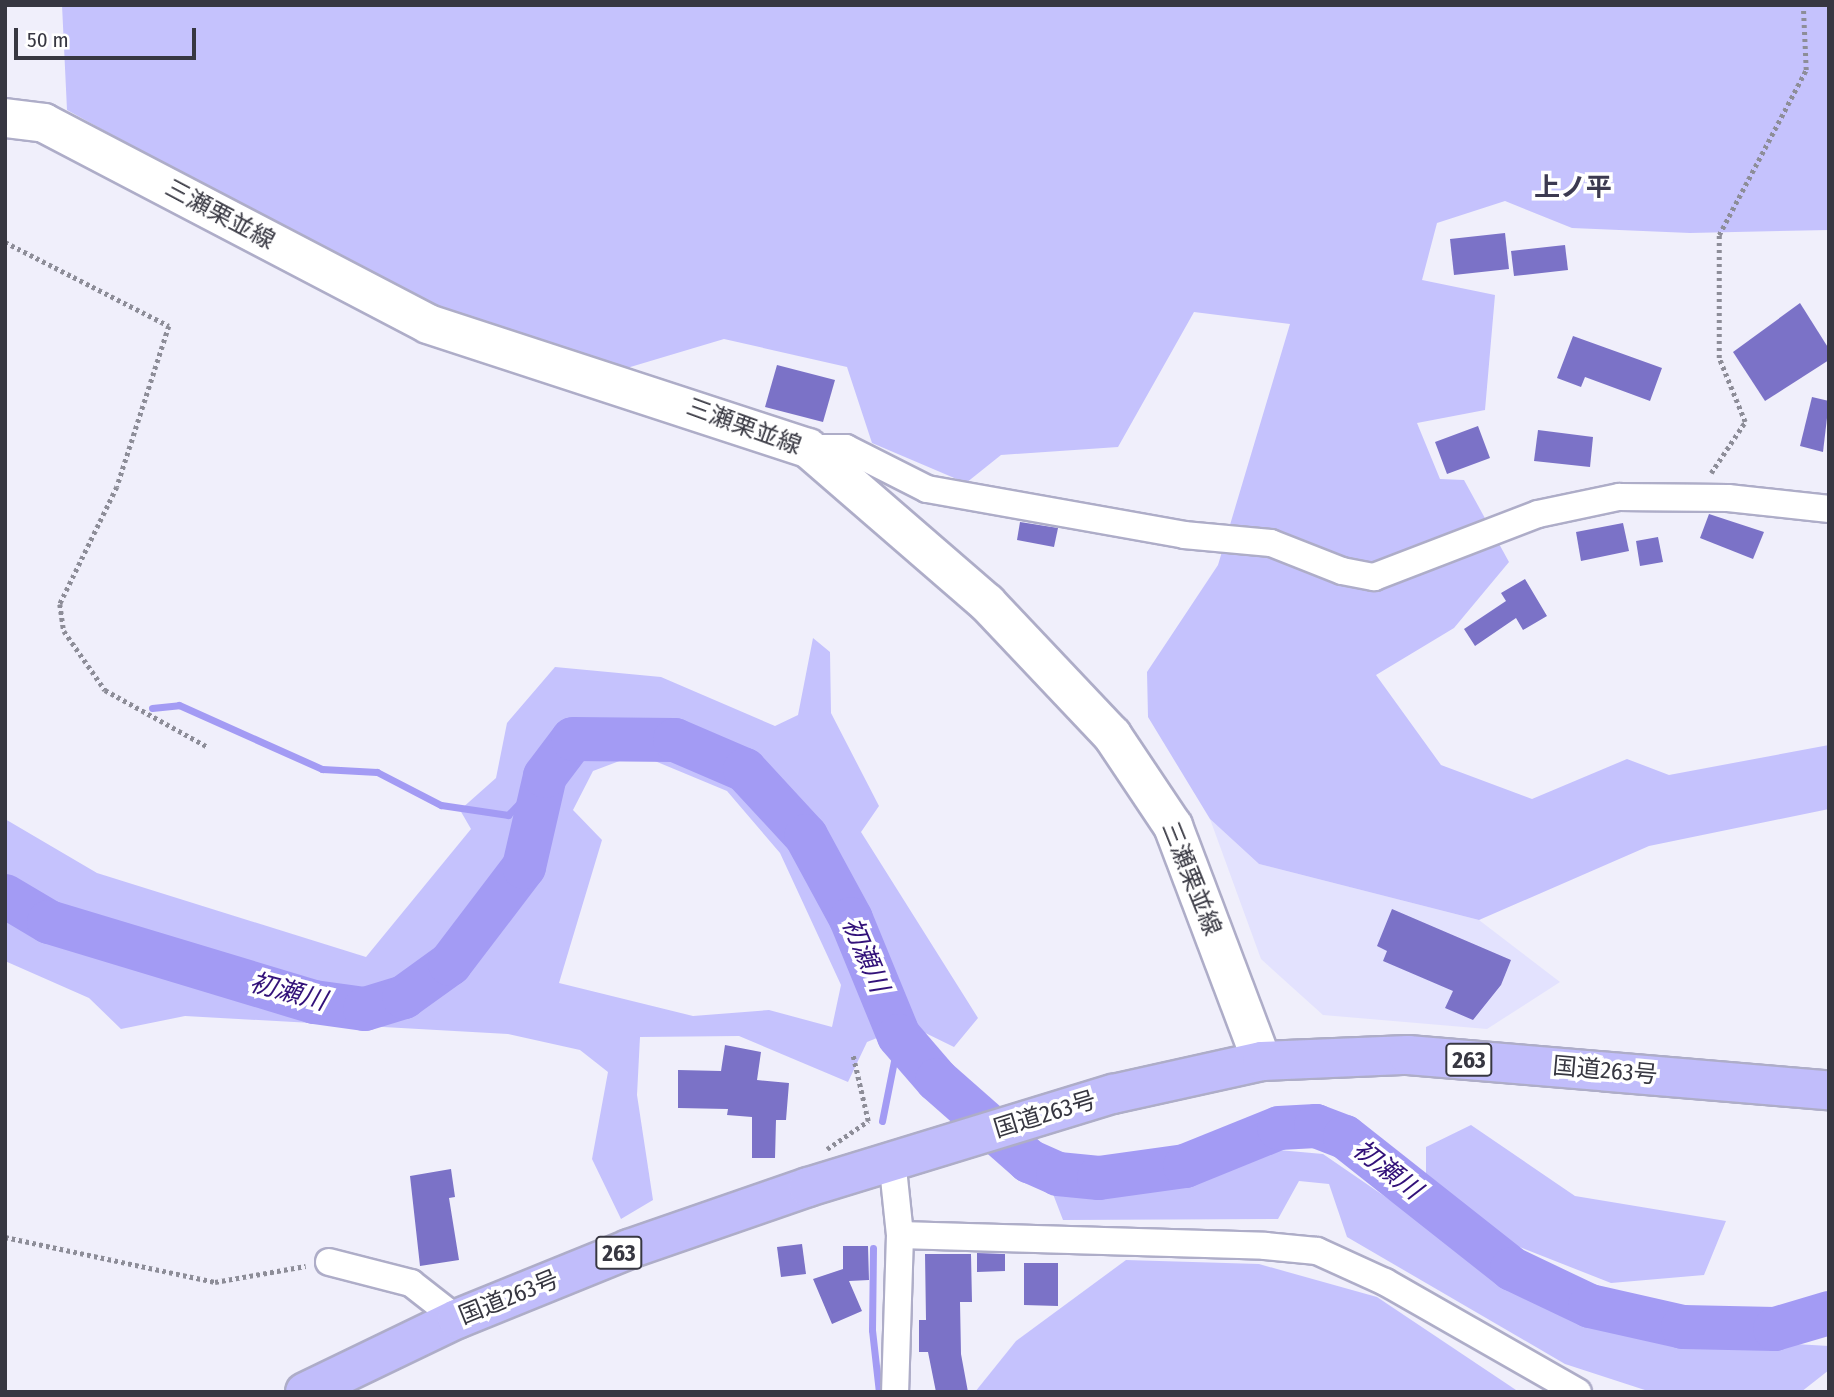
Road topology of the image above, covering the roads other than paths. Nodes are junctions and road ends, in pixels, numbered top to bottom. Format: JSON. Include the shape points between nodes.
{"nodes":[{"id":1,"x":5,"y":118,"type":"edge"},
{"id":2,"x":808,"y":448,"type":"junction"},
{"id":3,"x":1829,"y":509,"type":"edge"},
{"id":4,"x":1262,"y":1061,"type":"junction"},
{"id":5,"x":1829,"y":1090,"type":"edge"},
{"id":6,"x":892,"y":1158,"type":"junction"},
{"id":7,"x":900,"y":1235,"type":"junction"},
{"id":8,"x":329,"y":1262,"type":"road end"},
{"id":9,"x":457,"y":1319,"type":"junction"},
{"id":10,"x":304,"y":1392,"type":"edge"},
{"id":11,"x":895,"y":1392,"type":"edge"},
{"id":12,"x":1578,"y":1392,"type":"edge"}],
"edges":[{"from":1,"to":2,"type":"main road","name":"三瀬栗並線","via":[[44,123],[428,324]]},
{"from":2,"to":3,"type":"street","via":[[846,448],[927,489],[1184,536],[1271,543],[1342,571],[1374,577],[1538,514],[1619,497],[1695,497]]},
{"from":2,"to":4,"type":"main road","name":"三瀬栗並線","via":[[987,603],[1112,735],[1173,826]]},
{"from":4,"to":5,"type":"highway","name":"国道263号","number":"263","via":[[1408,1055]]},
{"from":4,"to":6,"type":"highway","name":"国道263号","number":"263","via":[[1113,1094]]},
{"from":6,"to":7,"type":"street"},
{"from":6,"to":9,"type":"highway","name":"国道263号","number":"263","via":[[629,1249]]},
{"from":7,"to":11,"type":"street"},
{"from":7,"to":12,"type":"street","via":[[1317,1251],[1385,1282]]},
{"from":8,"to":9,"type":"street","via":[[411,1283]]},
{"from":9,"to":10,"type":"highway","name":"国道263号","number":"263"}]}
